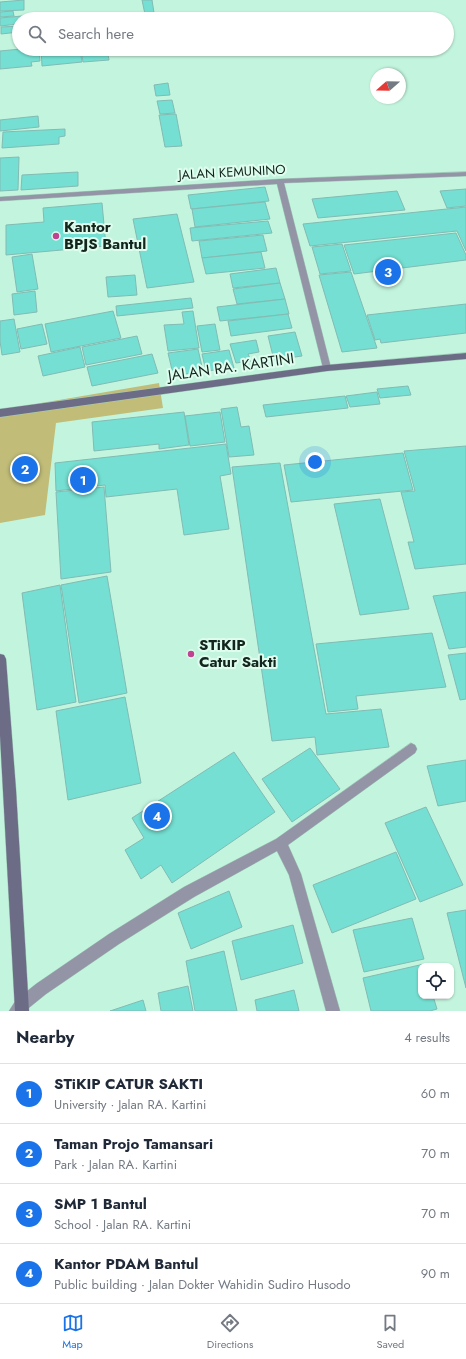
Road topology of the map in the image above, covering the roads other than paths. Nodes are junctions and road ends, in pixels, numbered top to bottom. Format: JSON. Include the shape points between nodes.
{"nodes":[{"id":1,"x":466,"y":174,"type":"edge"},
{"id":2,"x":280,"y":181,"type":"junction"},
{"id":3,"x":0,"y":199,"type":"edge"},
{"id":4,"x":466,"y":356,"type":"edge"},
{"id":5,"x":326,"y":368,"type":"junction"},
{"id":6,"x":0,"y":413,"type":"edge"},
{"id":7,"x":0,"y":659,"type":"edge"},
{"id":8,"x":411,"y":749,"type":"dead end"},
{"id":9,"x":280,"y":843,"type":"junction"},
{"id":10,"x":20,"y":1009,"type":"edge"},
{"id":11,"x":333,"y":1011,"type":"edge"}],
"edges":[{"from":1,"to":2,"type":"street","name":"JALAN KEMUNINO"},
{"from":2,"to":3,"type":"street","name":"JALAN KEMUNINO"},
{"from":2,"to":5,"type":"street"},
{"from":4,"to":5,"type":"main road","name":"JALAN RA. KARTINI"},
{"from":5,"to":6,"type":"main road","name":"JALAN RA. KARTINI"},
{"from":7,"to":10,"type":"main road","via":[[10,790]]},
{"from":8,"to":9,"type":"street"},
{"from":9,"to":10,"type":"street","via":[[189,892],[114,938]]},
{"from":9,"to":11,"type":"street","via":[[295,874]]}]}
